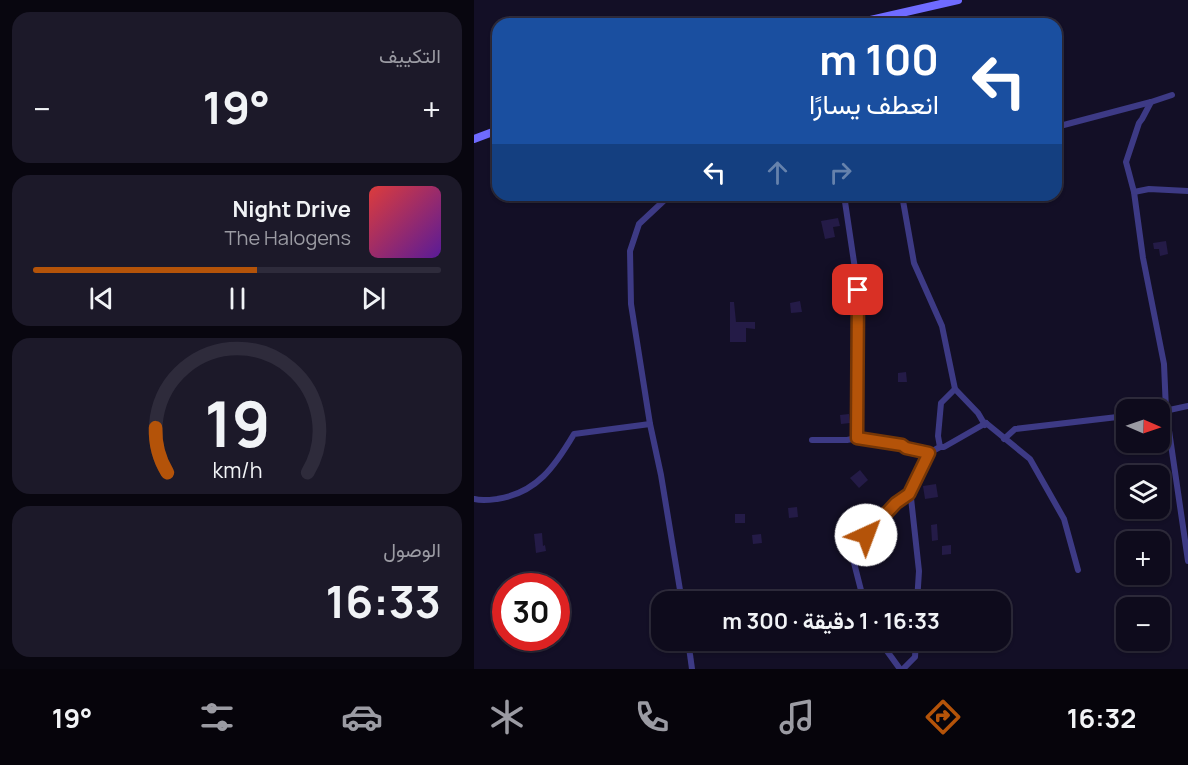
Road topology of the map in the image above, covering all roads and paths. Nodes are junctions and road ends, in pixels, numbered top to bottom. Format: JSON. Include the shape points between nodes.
{"nodes":[{"id":1,"x":958,"y":0,"type":"edge"},
{"id":2,"x":891,"y":18,"type":"edge"},
{"id":3,"x":1172,"y":95,"type":"dead end"},
{"id":4,"x":1151,"y":102,"type":"junction"},
{"id":5,"x":1062,"y":125,"type":"edge"},
{"id":6,"x":492,"y":132,"type":"edge"},
{"id":7,"x":474,"y":139,"type":"edge"},
{"id":8,"x":1188,"y":190,"type":"edge"},
{"id":9,"x":1134,"y":192,"type":"junction"},
{"id":10,"x":664,"y":201,"type":"edge"},
{"id":11,"x":845,"y":201,"type":"edge"},
{"id":12,"x":903,"y":201,"type":"edge"},
{"id":13,"x":955,"y":389,"type":"junction"},
{"id":14,"x":1163,"y":399,"type":"edge"},
{"id":15,"x":1188,"y":406,"type":"edge"},
{"id":16,"x":1170,"y":410,"type":"edge"},
{"id":17,"x":1116,"y":417,"type":"edge"},
{"id":18,"x":985,"y":423,"type":"junction"},
{"id":19,"x":650,"y":424,"type":"junction"},
{"id":20,"x":857,"y":438,"type":"junction"},
{"id":21,"x":1004,"y":439,"type":"junction"},
{"id":22,"x":812,"y":440,"type":"dead end"},
{"id":23,"x":940,"y":447,"type":"junction"},
{"id":24,"x":929,"y":453,"type":"junction"},
{"id":25,"x":1170,"y":453,"type":"edge"},
{"id":26,"x":909,"y":494,"type":"junction"},
{"id":27,"x":474,"y":499,"type":"edge"},
{"id":28,"x":1188,"y":561,"type":"edge"},
{"id":29,"x":1078,"y":570,"type":"dead end"},
{"id":30,"x":680,"y":591,"type":"edge"},
{"id":31,"x":861,"y":591,"type":"edge"},
{"id":32,"x":917,"y":591,"type":"edge"},
{"id":33,"x":690,"y":651,"type":"edge"},
{"id":34,"x":888,"y":651,"type":"edge"},
{"id":35,"x":915,"y":651,"type":"edge"},
{"id":36,"x":692,"y":669,"type":"edge"},
{"id":37,"x":902,"y":669,"type":"edge"}],
"edges":[{"from":1,"to":2,"type":"main road"},
{"from":3,"to":4,"type":"street"},
{"from":4,"to":5,"type":"street"},
{"from":4,"to":9,"type":"street","via":[[1126,162]]},
{"from":6,"to":7,"type":"main road"},
{"from":8,"to":9,"type":"street"},
{"from":9,"to":14,"type":"street","via":[[1164,364]]},
{"from":10,"to":19,"type":"street","via":[[639,224],[630,251],[631,304]]},
{"from":11,"to":20,"type":"street","via":[[858,290]]},
{"from":12,"to":13,"type":"street","via":[[914,263],[942,326]]},
{"from":13,"to":18,"type":"street"},
{"from":13,"to":23,"type":"street","via":[[941,403]]},
{"from":15,"to":16,"type":"street"},
{"from":17,"to":21,"type":"street","via":[[1015,429]]},
{"from":18,"to":21,"type":"street"},
{"from":18,"to":23,"type":"street"},
{"from":19,"to":27,"type":"street","via":[[574,434],[558,461],[533,486],[514,496]]},
{"from":19,"to":30,"type":"street"},
{"from":20,"to":22,"type":"street"},
{"from":20,"to":24,"type":"street"},
{"from":21,"to":29,"type":"street","via":[[1030,459],[1060,511]]},
{"from":23,"to":24,"type":"street"},
{"from":24,"to":26,"type":"street"},
{"from":25,"to":28,"type":"street"},
{"from":26,"to":31,"type":"street","via":[[850,551]]},
{"from":26,"to":32,"type":"street"},
{"from":33,"to":36,"type":"street"},
{"from":34,"to":37,"type":"street"},
{"from":35,"to":37,"type":"street","via":[[915,657]]}]}
